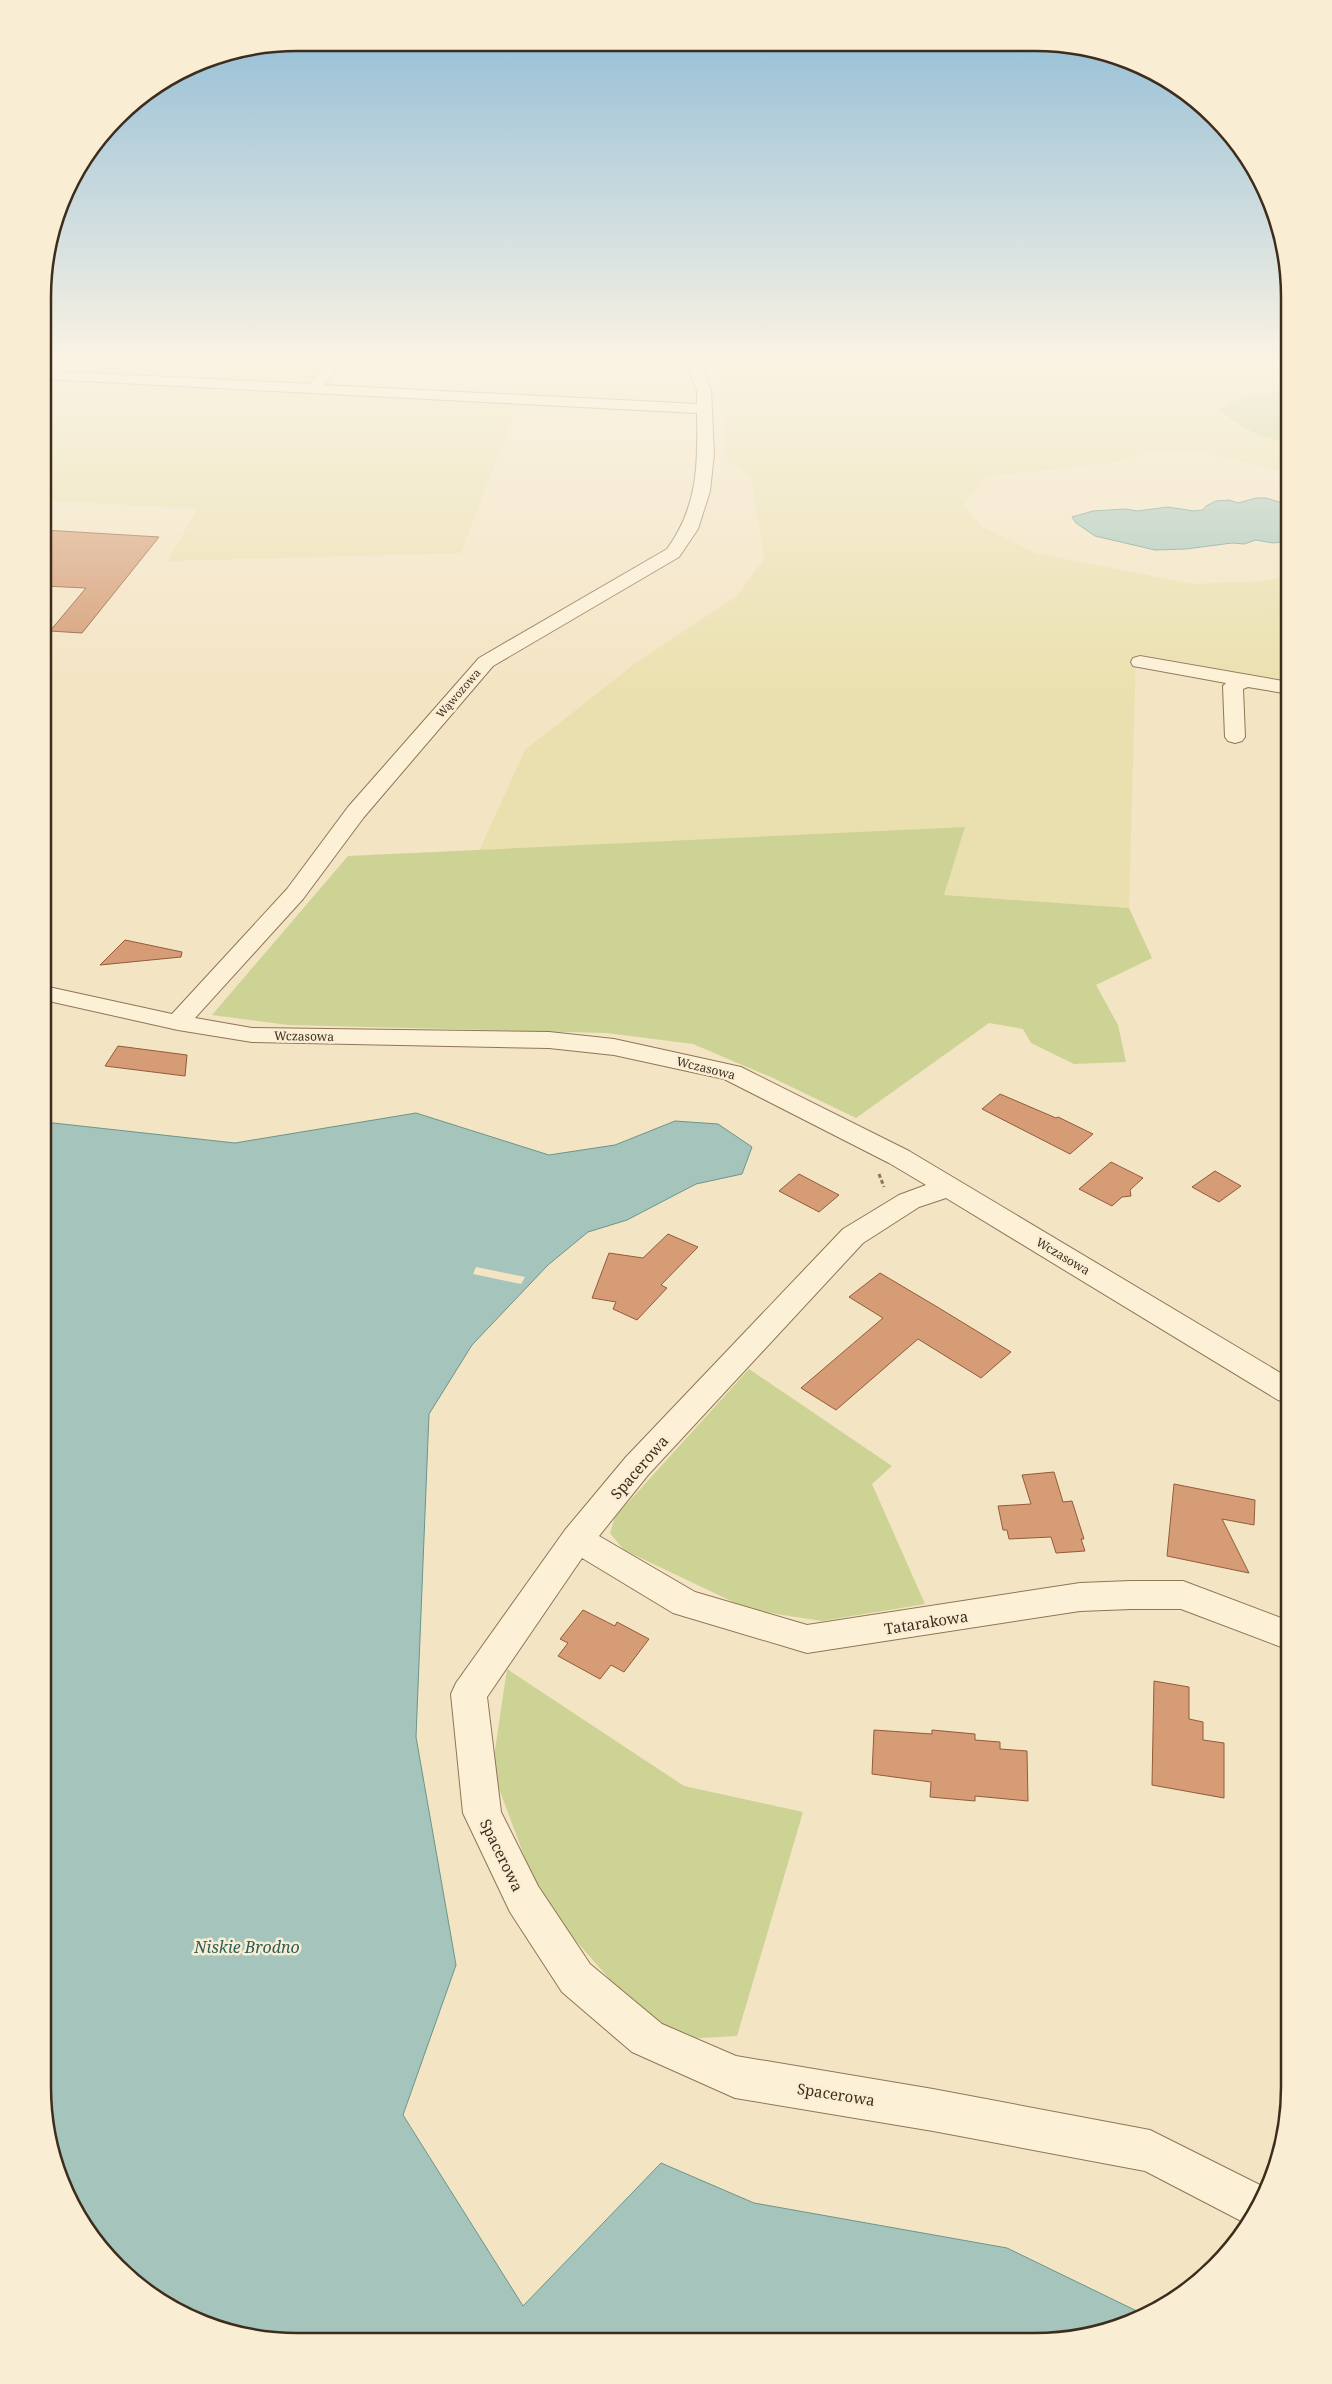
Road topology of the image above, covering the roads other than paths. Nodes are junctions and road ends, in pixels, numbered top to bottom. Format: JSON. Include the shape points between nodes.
{"nodes":[{"id":1,"x":704,"y":469,"type":"edge"},
{"id":2,"x":1140,"y":662,"type":"dead end"},
{"id":3,"x":1248,"y":680,"type":"junction"},
{"id":4,"x":1281,"y":686,"type":"edge"},
{"id":5,"x":1235,"y":737,"type":"dead end"},
{"id":6,"x":51,"y":995,"type":"edge"},
{"id":7,"x":178,"y":1024,"type":"junction"},
{"id":8,"x":949,"y":1187,"type":"junction"},
{"id":9,"x":1281,"y":1387,"type":"edge"},
{"id":10,"x":578,"y":1539,"type":"junction"},
{"id":11,"x":1281,"y":1633,"type":"edge"},
{"id":12,"x":1251,"y":2204,"type":"edge"}],
"edges":[{"from":1,"to":7,"type":"street","name":"Wąwozowa","via":[[702,491],[690,529],[673,553],[486,662],[356,812],[295,894]]},
{"from":2,"to":3,"type":"street"},
{"from":3,"to":4,"type":"street"},
{"from":3,"to":5,"type":"street","via":[[1233,686]]},
{"from":6,"to":7,"type":"street","name":"Wczasowa"},
{"from":7,"to":8,"type":"street","name":"Wczasowa","via":[[252,1035],[549,1040],[614,1047],[732,1073],[899,1157]]},
{"from":8,"to":9,"type":"street","name":"Wczasowa"},
{"from":8,"to":10,"type":"street","name":"Spacerowa","via":[[909,1201],[853,1236],[637,1466]]},
{"from":10,"to":11,"type":"street","name":"Tatarakowa","via":[[685,1603],[807,1639],[1080,1596],[1183,1595]]},
{"from":10,"to":12,"type":"street","name":"Spacerowa","via":[[469,1694],[482,1812],[524,1899],[576,1978],[648,2038],[735,2077],[1150,2151]]}]}
